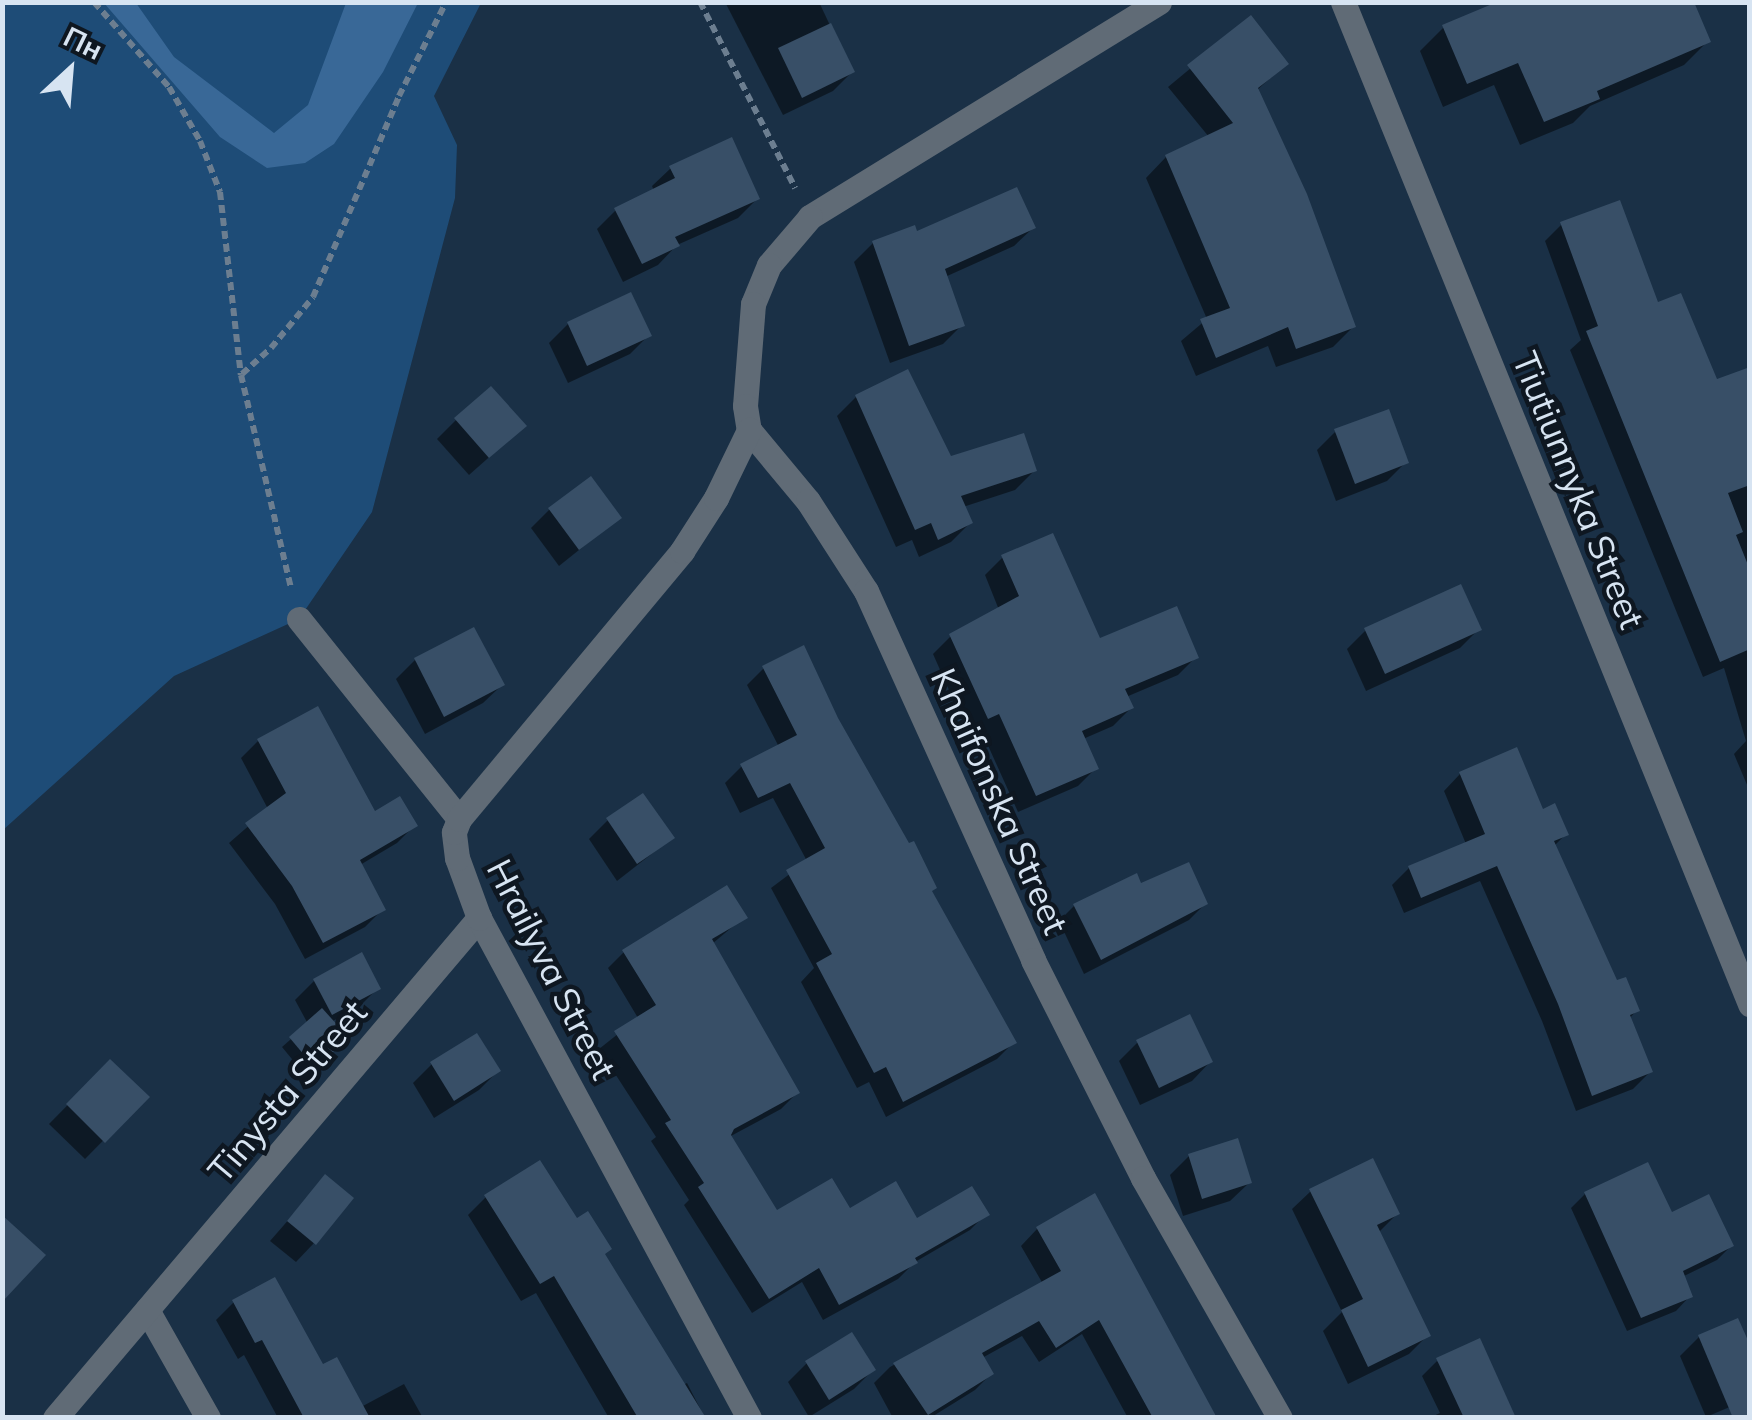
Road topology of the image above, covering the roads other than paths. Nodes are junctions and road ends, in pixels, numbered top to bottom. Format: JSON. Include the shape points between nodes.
{"nodes":[{"id":1,"x":1159,"y":2,"type":"edge"},
{"id":2,"x":1343,"y":2,"type":"edge"},
{"id":3,"x":749,"y":430,"type":"junction"},
{"id":4,"x":299,"y":618,"type":"road end"},
{"id":5,"x":459,"y":819,"type":"junction"},
{"id":6,"x":479,"y":918,"type":"junction"},
{"id":7,"x":1750,"y":1004,"type":"edge"},
{"id":8,"x":147,"y":1310,"type":"junction"},
{"id":9,"x":54,"y":1418,"type":"edge"},
{"id":10,"x":208,"y":1418,"type":"edge"},
{"id":11,"x":749,"y":1418,"type":"edge"},
{"id":12,"x":1280,"y":1418,"type":"edge"}],
"edges":[{"from":1,"to":3,"type":"street","via":[[810,217],[769,264],[753,304],[745,378]]},
{"from":2,"to":7,"type":"street","name":"Tiutiunnyka Street"},
{"from":3,"to":5,"type":"street","via":[[682,550]]},
{"from":3,"to":12,"type":"street","name":"Khaifonska Street","via":[[808,501],[866,591],[1109,1111]]},
{"from":4,"to":5,"type":"street"},
{"from":5,"to":6,"type":"street","name":"Hrailyva Street","via":[[458,858]]},
{"from":6,"to":8,"type":"street","name":"Tinysta Street"},
{"from":6,"to":11,"type":"street","name":"Hrailyva Street"},
{"from":8,"to":9,"type":"street","name":"Tinysta Street"},
{"from":8,"to":10,"type":"street"}]}
